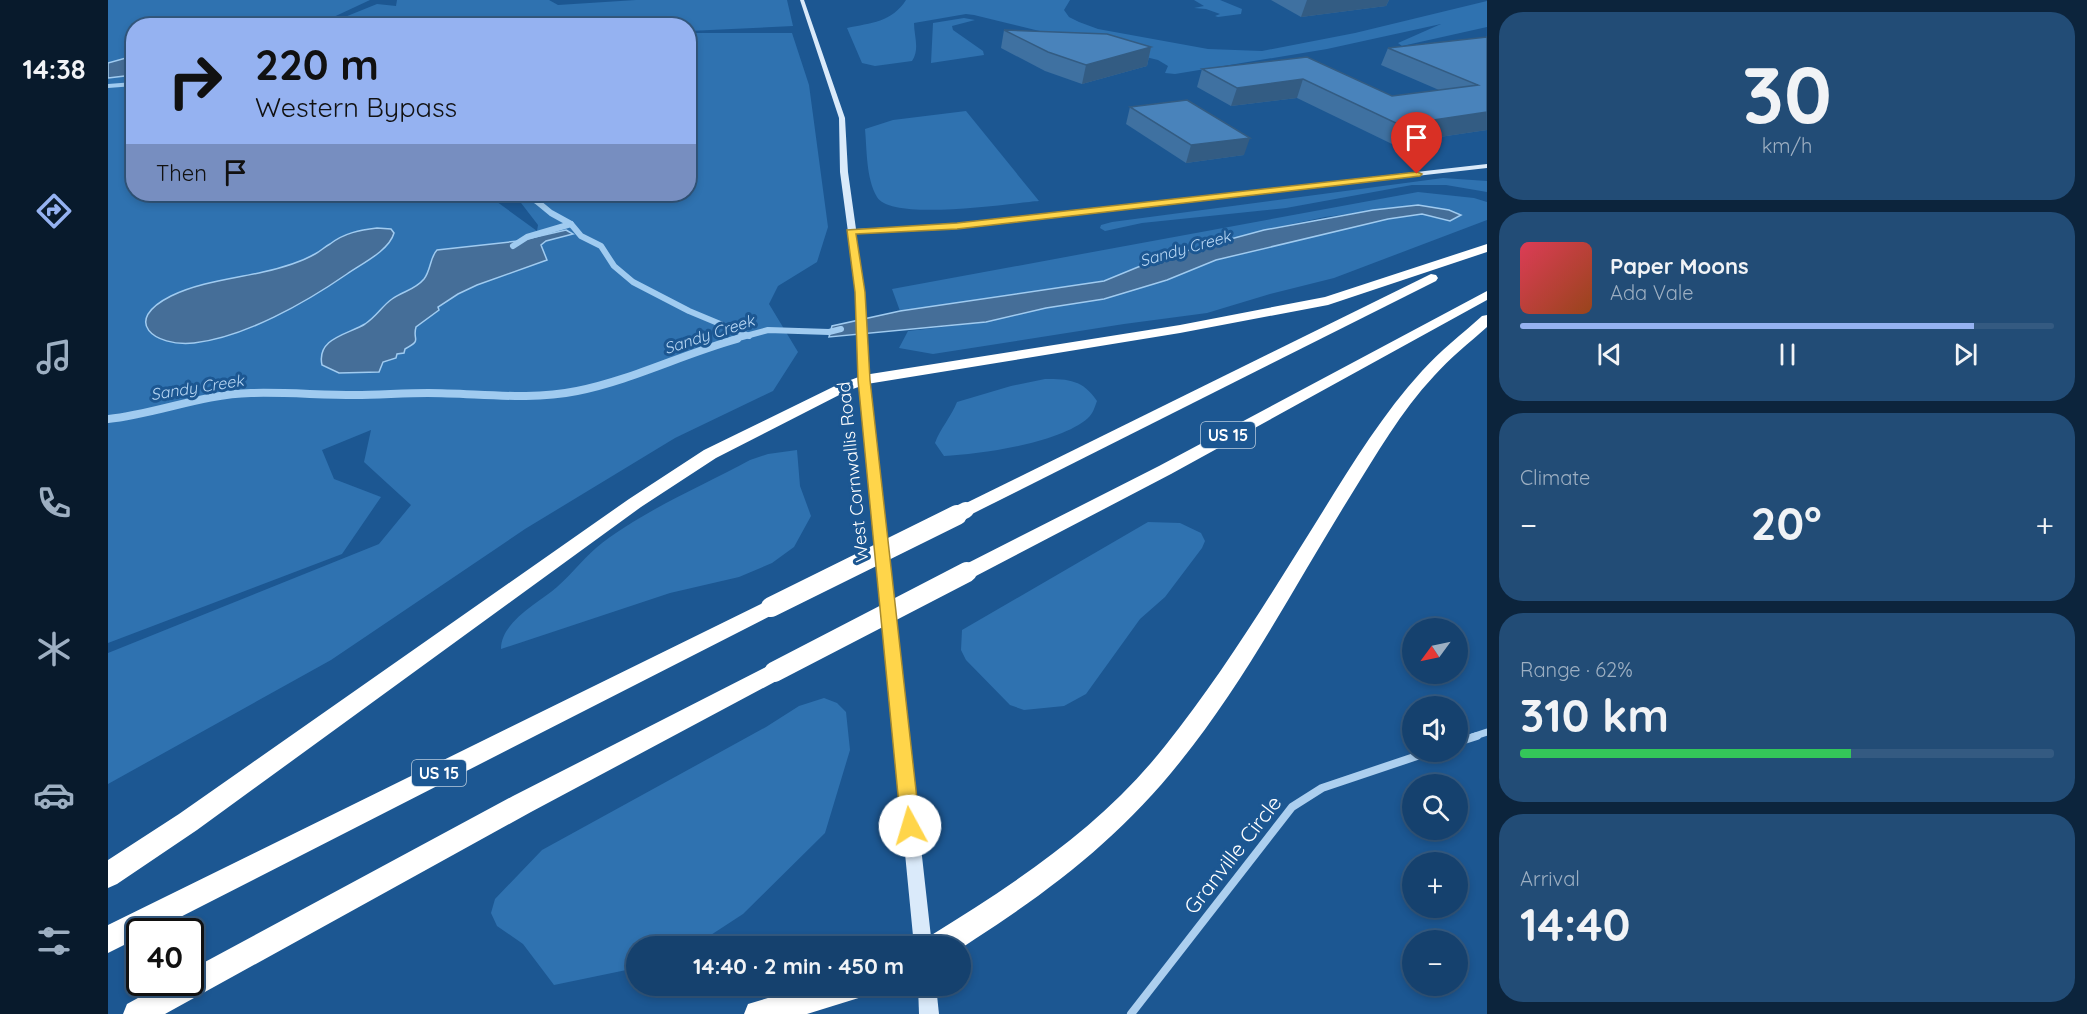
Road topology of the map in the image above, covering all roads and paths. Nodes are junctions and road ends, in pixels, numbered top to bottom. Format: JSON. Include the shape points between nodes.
{"nodes":[{"id":1,"x":802,"y":0,"type":"edge"},
{"id":2,"x":1487,"y":166,"type":"edge"},
{"id":3,"x":851,"y":232,"type":"junction"},
{"id":4,"x":1487,"y":250,"type":"edge"},
{"id":5,"x":1487,"y":295,"type":"edge"},
{"id":6,"x":1487,"y":319,"type":"edge"},
{"id":7,"x":864,"y":380,"type":"junction"},
{"id":8,"x":1487,"y":732,"type":"edge"},
{"id":9,"x":1468,"y":739,"type":"edge"},
{"id":10,"x":1402,"y":761,"type":"edge"},
{"id":11,"x":108,"y":875,"type":"edge"},
{"id":12,"x":922,"y":936,"type":"edge"},
{"id":13,"x":956,"y":936,"type":"edge"},
{"id":14,"x":108,"y":939,"type":"edge"},
{"id":15,"x":820,"y":996,"type":"edge"},
{"id":16,"x":928,"y":996,"type":"edge"},
{"id":17,"x":137,"y":1014,"type":"edge"},
{"id":18,"x":758,"y":1014,"type":"edge"},
{"id":19,"x":929,"y":1014,"type":"edge"},
{"id":20,"x":1131,"y":1014,"type":"edge"}],
"edges":[{"from":1,"to":3,"type":"street","name":"West Cornwallis Road","via":[[843,118]]},
{"from":2,"to":3,"type":"street","via":[[967,225]]},
{"from":3,"to":7,"type":"street","name":"West Cornwallis Road","via":[[860,292]]},
{"from":4,"to":7,"type":"highway","via":[[1328,301]]},
{"from":4,"to":14,"type":"highway","number":"US 15","bridge":true},
{"from":5,"to":17,"type":"highway","number":"US 15","bridge":true,"via":[[1165,470],[522,804]]},
{"from":6,"to":13,"type":"highway","via":[[1428,373],[1398,410],[1171,757],[1084,846],[1005,906]]},
{"from":7,"to":11,"type":"highway","via":[[710,454],[636,502]]},
{"from":7,"to":12,"type":"street","name":"West Cornwallis Road"},
{"from":8,"to":9,"type":"street"},
{"from":10,"to":20,"type":"street","name":"Granville Circle","via":[[1322,788],[1292,807]]},
{"from":15,"to":18,"type":"highway"},
{"from":16,"to":19,"type":"street"}]}
